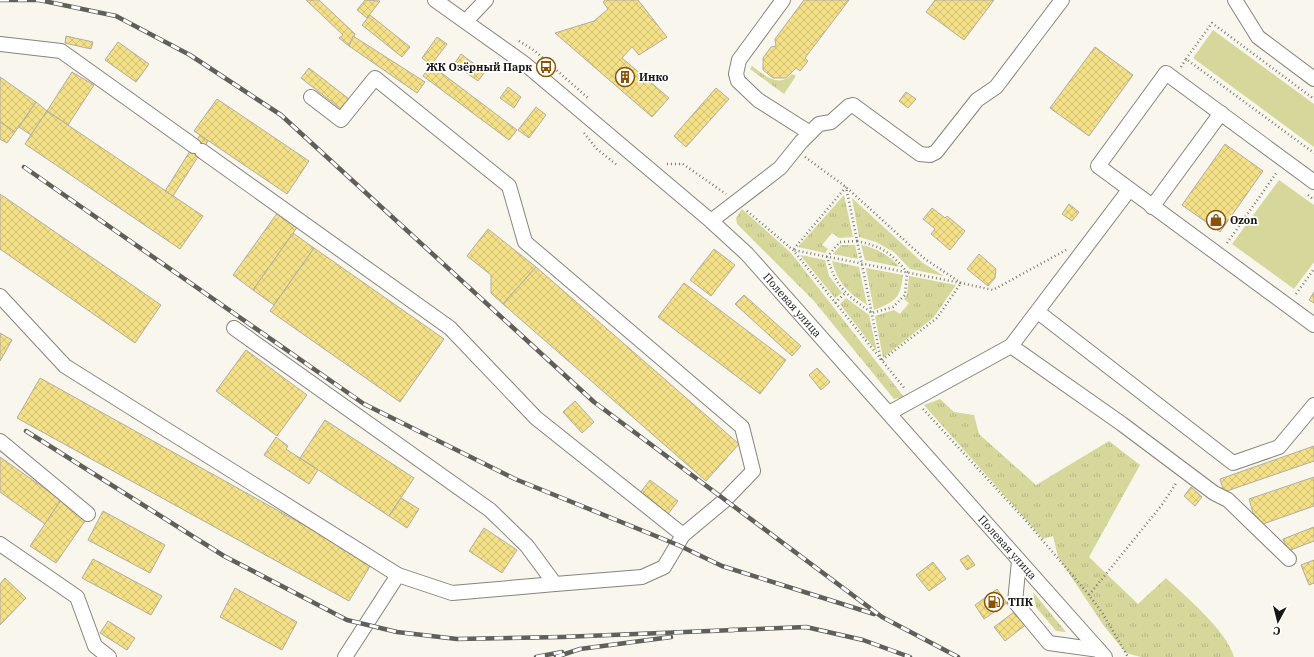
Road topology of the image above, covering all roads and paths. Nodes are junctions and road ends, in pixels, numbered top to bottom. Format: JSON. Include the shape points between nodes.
{"nodes":[{"id":1,"x":435,"y":0,"type":"edge"},
{"id":2,"x":486,"y":0,"type":"edge"},
{"id":3,"x":784,"y":0,"type":"edge"},
{"id":4,"x":1062,"y":0,"type":"edge"},
{"id":5,"x":1235,"y":0,"type":"edge"},
{"id":6,"x":466,"y":21,"type":"junction"},
{"id":7,"x":0,"y":44,"type":"edge"},
{"id":8,"x":1186,"y":59,"type":"junction"},
{"id":9,"x":1173,"y":79,"type":"junction"},
{"id":10,"x":1314,"y":79,"type":"edge"},
{"id":11,"x":311,"y":97,"type":"dead end"},
{"id":12,"x":1314,"y":99,"type":"edge"},
{"id":13,"x":1221,"y":113,"type":"junction"},
{"id":14,"x":810,"y":133,"type":"junction"},
{"id":15,"x":796,"y":150,"type":"junction"},
{"id":16,"x":1314,"y":153,"type":"edge"},
{"id":17,"x":1277,"y":172,"type":"dead end"},
{"id":18,"x":1314,"y":182,"type":"edge"},
{"id":19,"x":846,"y":188,"type":"junction"},
{"id":20,"x":1129,"y":190,"type":"junction"},
{"id":21,"x":1152,"y":207,"type":"junction"},
{"id":22,"x":711,"y":221,"type":"junction"},
{"id":23,"x":857,"y":241,"type":"junction"},
{"id":24,"x":1227,"y":243,"type":"dead end"},
{"id":25,"x":1068,"y":249,"type":"dead end"},
{"id":26,"x":827,"y":257,"type":"junction"},
{"id":27,"x":862,"y":263,"type":"junction"},
{"id":28,"x":1314,"y":269,"type":"edge"},
{"id":29,"x":907,"y":272,"type":"junction"},
{"id":30,"x":961,"y":283,"type":"junction"},
{"id":31,"x":845,"y":293,"type":"junction"},
{"id":32,"x":1296,"y":294,"type":"dead end"},
{"id":33,"x":0,"y":296,"type":"edge"},
{"id":34,"x":835,"y":303,"type":"dead end"},
{"id":35,"x":1038,"y":312,"type":"junction"},
{"id":36,"x":872,"y":313,"type":"junction"},
{"id":37,"x":1314,"y":325,"type":"edge"},
{"id":38,"x":234,"y":328,"type":"dead end"},
{"id":39,"x":1011,"y":346,"type":"junction"},
{"id":40,"x":1314,"y":405,"type":"edge"},
{"id":41,"x":889,"y":413,"type":"junction"},
{"id":42,"x":0,"y":441,"type":"edge"},
{"id":43,"x":1190,"y":475,"type":"junction"},
{"id":44,"x":88,"y":514,"type":"dead end"},
{"id":45,"x":683,"y":535,"type":"junction"},
{"id":46,"x":0,"y":544,"type":"edge"},
{"id":47,"x":1289,"y":559,"type":"dead end"},
{"id":48,"x":1019,"y":560,"type":"junction"},
{"id":49,"x":398,"y":576,"type":"junction"},
{"id":50,"x":555,"y":584,"type":"junction"},
{"id":51,"x":1089,"y":596,"type":"dead end"},
{"id":52,"x":1102,"y":654,"type":"edge"},
{"id":53,"x":109,"y":657,"type":"edge"},
{"id":54,"x":345,"y":657,"type":"edge"}],
"edges":[{"from":1,"to":6,"type":"street","name":"Полевая улица"},
{"from":2,"to":6,"type":"street"},
{"from":3,"to":14,"type":"street","via":[[739,60],[736,74],[738,82],[758,100]]},
{"from":4,"to":14,"type":"street","via":[[996,86],[977,100],[936,152],[930,155],[920,154],[853,105],[831,122],[819,124]]},
{"from":5,"to":10,"type":"street","via":[[1258,37]]},
{"from":6,"to":22,"type":"street","name":"Полевая улица","via":[[526,64]]},
{"from":7,"to":45,"type":"street","via":[[61,52],[450,328],[536,418]]},
{"from":8,"to":9,"type":"path"},
{"from":8,"to":12,"type":"path","via":[[1212,23]]},
{"from":8,"to":16,"type":"path"},
{"from":9,"to":13,"type":"street"},
{"from":9,"to":20,"type":"street","via":[[1166,73],[1098,166]]},
{"from":11,"to":45,"type":"street","via":[[341,120],[375,78],[509,186],[525,242],[742,427],[753,471],[725,500]]},
{"from":13,"to":18,"type":"street"},
{"from":13,"to":21,"type":"street"},
{"from":14,"to":15,"type":"street"},
{"from":15,"to":19,"type":"path"},
{"from":15,"to":22,"type":"street","via":[[780,168]]},
{"from":17,"to":24,"type":"path"},
{"from":19,"to":23,"type":"path"},
{"from":19,"to":26,"type":"path","via":[[793,250]]},
{"from":19,"to":30,"type":"path","via":[[925,259]]},
{"from":20,"to":21,"type":"street"},
{"from":20,"to":35,"type":"street"},
{"from":21,"to":37,"type":"street"},
{"from":22,"to":41,"type":"street","name":"Полевая улица","via":[[747,254]]},
{"from":23,"to":26,"type":"path","via":[[840,242]]},
{"from":23,"to":27,"type":"path"},
{"from":23,"to":29,"type":"path","via":[[875,245],[893,255]]},
{"from":25,"to":30,"type":"path","via":[[993,290]]},
{"from":26,"to":27,"type":"path"},
{"from":26,"to":31,"type":"path","via":[[833,276]]},
{"from":27,"to":29,"type":"path"},
{"from":27,"to":36,"type":"path"},
{"from":28,"to":32,"type":"path"},
{"from":29,"to":30,"type":"path"},
{"from":29,"to":36,"type":"path","via":[[905,295],[893,307]]},
{"from":30,"to":36,"type":"path","via":[[937,318],[881,361]]},
{"from":31,"to":34,"type":"path"},
{"from":31,"to":36,"type":"path"},
{"from":33,"to":49,"type":"street","via":[[65,366]]},
{"from":35,"to":39,"type":"street"},
{"from":35,"to":40,"type":"street","via":[[1233,463],[1279,448]]},
{"from":38,"to":50,"type":"street","via":[[490,510],[527,546]]},
{"from":39,"to":41,"type":"street"},
{"from":39,"to":43,"type":"street"},
{"from":41,"to":48,"type":"street","name":"Полевая улица"},
{"from":42,"to":44,"type":"street"},
{"from":43,"to":47,"type":"street","via":[[1228,500]]},
{"from":43,"to":51,"type":"path","via":[[1176,483],[1157,512]]},
{"from":45,"to":50,"type":"street","via":[[664,567],[642,576]]},
{"from":46,"to":53,"type":"street","via":[[77,597],[95,646]]},
{"from":48,"to":52,"type":"street","name":"Полевая улица"},
{"from":48,"to":52,"type":"street","via":[[1015,602],[1049,642]]},
{"from":49,"to":50,"type":"street","via":[[452,593]]},
{"from":49,"to":54,"type":"street"}]}
